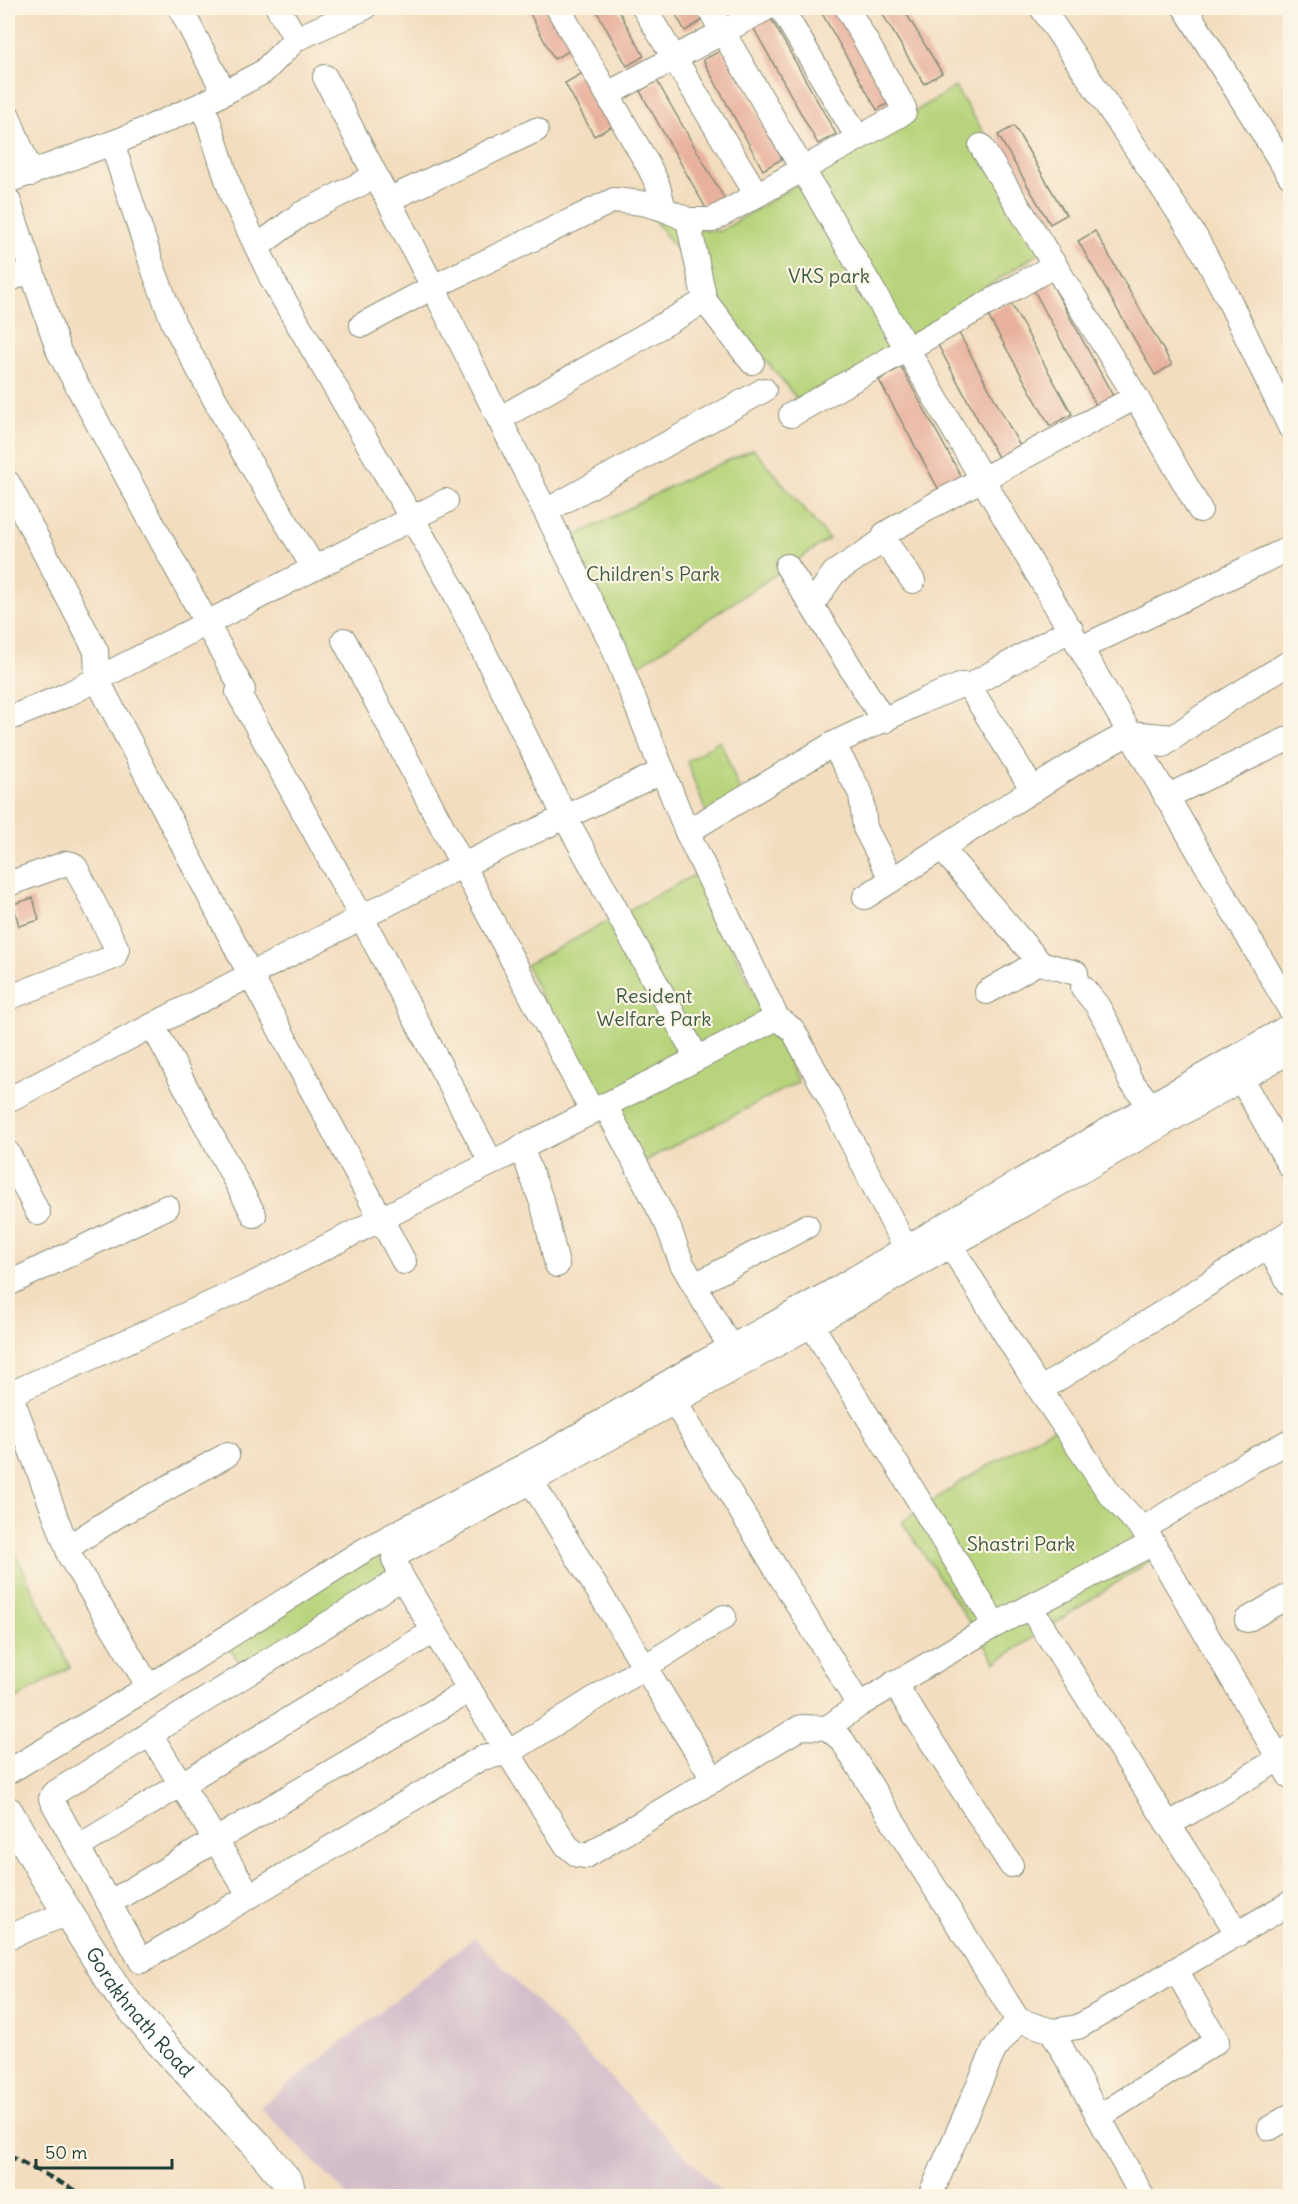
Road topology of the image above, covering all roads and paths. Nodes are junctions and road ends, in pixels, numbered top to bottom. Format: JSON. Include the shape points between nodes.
{"nodes":[{"id":1,"x":180,"y":8,"type":"edge"},
{"id":2,"x":278,"y":8,"type":"edge"},
{"id":3,"x":364,"y":8,"type":"edge"},
{"id":4,"x":558,"y":8,"type":"edge"},
{"id":5,"x":644,"y":8,"type":"edge"},
{"id":6,"x":709,"y":8,"type":"edge"},
{"id":7,"x":767,"y":8,"type":"edge"},
{"id":8,"x":781,"y":8,"type":"edge"},
{"id":9,"x":847,"y":8,"type":"edge"},
{"id":10,"x":1041,"y":8,"type":"edge"},
{"id":11,"x":1188,"y":8,"type":"edge"},
{"id":12,"x":723,"y":30,"type":"junction"},
{"id":13,"x":296,"y":39,"type":"junction"},
{"id":14,"x":674,"y":57,"type":"junction"},
{"id":15,"x":325,"y":77,"type":"dead end"},
{"id":16,"x":224,"y":92,"type":"junction"},
{"id":17,"x":608,"y":94,"type":"junction"},
{"id":18,"x":203,"y":104,"type":"junction"},
{"id":19,"x":8,"y":116,"type":"edge"},
{"id":20,"x":536,"y":130,"type":"dead end"},
{"id":21,"x":858,"y":138,"type":"junction"},
{"id":22,"x":112,"y":143,"type":"junction"},
{"id":23,"x":981,"y":146,"type":"dead end"},
{"id":24,"x":803,"y":169,"type":"junction"},
{"id":25,"x":31,"y":174,"type":"junction"},
{"id":26,"x":376,"y":176,"type":"junction"},
{"id":27,"x":1290,"y":176,"type":"edge"},
{"id":28,"x":8,"y":181,"type":"edge"},
{"id":29,"x":757,"y":195,"type":"junction"},
{"id":30,"x":8,"y":200,"type":"edge"},
{"id":31,"x":388,"y":200,"type":"junction"},
{"id":32,"x":664,"y":208,"type":"junction"},
{"id":33,"x":688,"y":220,"type":"junction"},
{"id":34,"x":257,"y":247,"type":"junction"},
{"id":35,"x":1056,"y":265,"type":"junction"},
{"id":36,"x":30,"y":271,"type":"junction"},
{"id":37,"x":8,"y":280,"type":"edge"},
{"id":38,"x":433,"y":287,"type":"junction"},
{"id":39,"x":705,"y":301,"type":"junction"},
{"id":40,"x":362,"y":325,"type":"dead end"},
{"id":41,"x":908,"y":349,"type":"junction"},
{"id":42,"x":752,"y":362,"type":"dead end"},
{"id":43,"x":764,"y":390,"type":"dead end"},
{"id":44,"x":1136,"y":398,"type":"junction"},
{"id":45,"x":791,"y":415,"type":"dead end"},
{"id":46,"x":499,"y":419,"type":"junction"},
{"id":47,"x":1290,"y":427,"type":"edge"},
{"id":48,"x":983,"y":479,"type":"junction"},
{"id":49,"x":8,"y":483,"type":"edge"},
{"id":50,"x":446,"y":501,"type":"dead end"},
{"id":51,"x":1200,"y":510,"type":"dead end"},
{"id":52,"x":546,"y":511,"type":"junction"},
{"id":53,"x":413,"y":518,"type":"junction"},
{"id":54,"x":884,"y":540,"type":"junction"},
{"id":55,"x":1290,"y":548,"type":"edge"},
{"id":56,"x":788,"y":566,"type":"dead end"},
{"id":57,"x":314,"y":568,"type":"junction"},
{"id":58,"x":913,"y":581,"type":"dead end"},
{"id":59,"x":812,"y":605,"type":"junction"},
{"id":60,"x":207,"y":623,"type":"junction"},
{"id":61,"x":1076,"y":639,"type":"junction"},
{"id":62,"x":344,"y":640,"type":"dead end"},
{"id":63,"x":1290,"y":662,"type":"edge"},
{"id":64,"x":97,"y":679,"type":"junction"},
{"id":65,"x":969,"y":686,"type":"junction"},
{"id":66,"x":8,"y":718,"type":"edge"},
{"id":67,"x":884,"y":721,"type":"junction"},
{"id":68,"x":1129,"y":733,"type":"junction"},
{"id":69,"x":1174,"y":737,"type":"junction"},
{"id":70,"x":1290,"y":738,"type":"edge"},
{"id":71,"x":832,"y":744,"type":"junction"},
{"id":72,"x":1144,"y":759,"type":"junction"},
{"id":73,"x":663,"y":771,"type":"junction"},
{"id":74,"x":1033,"y":789,"type":"junction"},
{"id":75,"x":1166,"y":797,"type":"junction"},
{"id":76,"x":566,"y":817,"type":"junction"},
{"id":77,"x":687,"y":832,"type":"junction"},
{"id":78,"x":942,"y":849,"type":"junction"},
{"id":79,"x":461,"y":866,"type":"junction"},
{"id":80,"x":892,"y":880,"type":"junction"},
{"id":81,"x":8,"y":884,"type":"edge"},
{"id":82,"x":865,"y":897,"type":"dead end"},
{"id":83,"x":362,"y":918,"type":"junction"},
{"id":84,"x":1036,"y":962,"type":"junction"},
{"id":85,"x":251,"y":976,"type":"junction"},
{"id":86,"x":987,"y":992,"type":"dead end"},
{"id":87,"x":8,"y":998,"type":"edge"},
{"id":88,"x":1290,"y":1010,"type":"edge"},
{"id":89,"x":777,"y":1018,"type":"junction"},
{"id":90,"x":153,"y":1026,"type":"junction"},
{"id":91,"x":1290,"y":1026,"type":"edge"},
{"id":92,"x":1290,"y":1051,"type":"edge"},
{"id":93,"x":697,"y":1058,"type":"junction"},
{"id":94,"x":1241,"y":1079,"type":"junction"},
{"id":95,"x":8,"y":1100,"type":"edge"},
{"id":96,"x":1151,"y":1106,"type":"junction"},
{"id":97,"x":598,"y":1108,"type":"junction"},
{"id":98,"x":521,"y":1147,"type":"junction"},
{"id":99,"x":8,"y":1153,"type":"edge"},
{"id":100,"x":491,"y":1162,"type":"junction"},
{"id":101,"x":1290,"y":1166,"type":"edge"},
{"id":102,"x":167,"y":1208,"type":"dead end"},
{"id":103,"x":38,"y":1213,"type":"dead end"},
{"id":104,"x":254,"y":1215,"type":"dead end"},
{"id":105,"x":379,"y":1219,"type":"junction"},
{"id":106,"x":807,"y":1226,"type":"dead end"},
{"id":107,"x":1290,"y":1232,"type":"edge"},
{"id":108,"x":945,"y":1237,"type":"junction"},
{"id":109,"x":1268,"y":1247,"type":"junction"},
{"id":110,"x":906,"y":1249,"type":"junction"},
{"id":111,"x":404,"y":1262,"type":"dead end"},
{"id":112,"x":557,"y":1265,"type":"dead end"},
{"id":113,"x":8,"y":1284,"type":"edge"},
{"id":114,"x":1290,"y":1284,"type":"edge"},
{"id":115,"x":695,"y":1285,"type":"junction"},
{"id":116,"x":811,"y":1324,"type":"junction"},
{"id":117,"x":731,"y":1348,"type":"junction"},
{"id":118,"x":1040,"y":1390,"type":"junction"},
{"id":119,"x":9,"y":1394,"type":"edge"},
{"id":120,"x":674,"y":1401,"type":"junction"},
{"id":121,"x":1290,"y":1441,"type":"edge"},
{"id":122,"x":227,"y":1455,"type":"dead end"},
{"id":123,"x":531,"y":1481,"type":"junction"},
{"id":124,"x":1148,"y":1536,"type":"junction"},
{"id":125,"x":69,"y":1550,"type":"junction"},
{"id":126,"x":402,"y":1578,"type":"junction"},
{"id":127,"x":1290,"y":1595,"type":"edge"},
{"id":128,"x":1030,"y":1607,"type":"junction"},
{"id":129,"x":724,"y":1617,"type":"dead end"},
{"id":130,"x":1247,"y":1620,"type":"dead end"},
{"id":131,"x":995,"y":1624,"type":"junction"},
{"id":132,"x":434,"y":1631,"type":"junction"},
{"id":133,"x":644,"y":1666,"type":"junction"},
{"id":134,"x":894,"y":1683,"type":"junction"},
{"id":135,"x":149,"y":1687,"type":"junction"},
{"id":136,"x":470,"y":1690,"type":"junction"},
{"id":137,"x":859,"y":1705,"type":"junction"},
{"id":138,"x":827,"y":1728,"type":"junction"},
{"id":139,"x":150,"y":1734,"type":"junction"},
{"id":140,"x":508,"y":1753,"type":"junction"},
{"id":141,"x":1287,"y":1761,"type":"edge"},
{"id":142,"x":8,"y":1772,"type":"edge"},
{"id":143,"x":714,"y":1780,"type":"junction"},
{"id":144,"x":181,"y":1785,"type":"junction"},
{"id":145,"x":8,"y":1812,"type":"edge"},
{"id":146,"x":1168,"y":1825,"type":"junction"},
{"id":147,"x":215,"y":1840,"type":"junction"},
{"id":148,"x":78,"y":1847,"type":"junction"},
{"id":149,"x":1011,"y":1865,"type":"dead end"},
{"id":150,"x":250,"y":1896,"type":"junction"},
{"id":151,"x":109,"y":1903,"type":"junction"},
{"id":152,"x":1290,"y":1903,"type":"edge"},
{"id":153,"x":68,"y":1913,"type":"junction"},
{"id":154,"x":1238,"y":1934,"type":"junction"},
{"id":155,"x":8,"y":1937,"type":"edge"},
{"id":156,"x":141,"y":1961,"type":"junction"},
{"id":157,"x":1176,"y":1970,"type":"junction"},
{"id":158,"x":111,"y":1980,"type":"junction"},
{"id":159,"x":1018,"y":2020,"type":"junction"},
{"id":160,"x":1052,"y":2031,"type":"junction"},
{"id":161,"x":1099,"y":2117,"type":"junction"},
{"id":162,"x":291,"y":2196,"type":"edge"},
{"id":163,"x":930,"y":2196,"type":"edge"},
{"id":164,"x":1142,"y":2196,"type":"edge"}],
"edges":[{"from":1,"to":16,"type":"street"},
{"from":2,"to":13,"type":"street"},
{"from":3,"to":13,"type":"street"},
{"from":4,"to":17,"type":"street"},
{"from":5,"to":14,"type":"street"},
{"from":6,"to":12,"type":"street"},
{"from":7,"to":12,"type":"street"},
{"from":8,"to":21,"type":"street"},
{"from":9,"to":21,"type":"street","via":[[904,108],[898,116]]},
{"from":10,"to":47,"type":"street","via":[[1196,238]]},
{"from":11,"to":27,"type":"street"},
{"from":12,"to":14,"type":"street"},
{"from":12,"to":24,"type":"street"},
{"from":13,"to":16,"type":"street","via":[[263,72]]},
{"from":14,"to":17,"type":"street"},
{"from":14,"to":29,"type":"street"},
{"from":15,"to":26,"type":"street"},
{"from":16,"to":18,"type":"street"},
{"from":17,"to":32,"type":"street","via":[[657,183]]},
{"from":18,"to":22,"type":"street"},
{"from":18,"to":34,"type":"street","via":[[232,195]]},
{"from":19,"to":25,"type":"street"},
{"from":20,"to":31,"type":"street"},
{"from":21,"to":24,"type":"street"},
{"from":22,"to":25,"type":"street"},
{"from":22,"to":57,"type":"street","via":[[174,324],[244,453]]},
{"from":23,"to":35,"type":"street"},
{"from":24,"to":29,"type":"street"},
{"from":24,"to":41,"type":"street"},
{"from":25,"to":28,"type":"street"},
{"from":26,"to":31,"type":"street"},
{"from":26,"to":34,"type":"street","via":[[301,214]]},
{"from":29,"to":33,"type":"street","via":[[712,220]]},
{"from":30,"to":36,"type":"street"},
{"from":31,"to":38,"type":"street"},
{"from":32,"to":33,"type":"street"},
{"from":32,"to":38,"type":"street","via":[[614,200]]},
{"from":33,"to":39,"type":"street"},
{"from":34,"to":53,"type":"street","via":[[273,281]]},
{"from":35,"to":41,"type":"street"},
{"from":35,"to":44,"type":"street"},
{"from":36,"to":37,"type":"street"},
{"from":36,"to":60,"type":"street","via":[[59,352]]},
{"from":38,"to":40,"type":"street"},
{"from":38,"to":46,"type":"street"},
{"from":39,"to":42,"type":"street"},
{"from":39,"to":46,"type":"street"},
{"from":41,"to":45,"type":"street"},
{"from":41,"to":48,"type":"street"},
{"from":43,"to":52,"type":"street"},
{"from":44,"to":48,"type":"street"},
{"from":44,"to":51,"type":"street"},
{"from":46,"to":52,"type":"street"},
{"from":48,"to":54,"type":"street","via":[[885,534]]},
{"from":48,"to":61,"type":"street"},
{"from":49,"to":64,"type":"street","via":[[96,651]]},
{"from":50,"to":53,"type":"street"},
{"from":52,"to":73,"type":"street","via":[[612,644]]},
{"from":53,"to":57,"type":"street"},
{"from":53,"to":76,"type":"street","via":[[452,587]]},
{"from":54,"to":58,"type":"street"},
{"from":54,"to":59,"type":"street","via":[[834,573]]},
{"from":55,"to":61,"type":"street"},
{"from":56,"to":59,"type":"street"},
{"from":57,"to":60,"type":"street"},
{"from":59,"to":67,"type":"street"},
{"from":60,"to":64,"type":"street"},
{"from":60,"to":83,"type":"street"},
{"from":61,"to":65,"type":"street"},
{"from":61,"to":68,"type":"street"},
{"from":62,"to":79,"type":"street"},
{"from":63,"to":69,"type":"street"},
{"from":64,"to":66,"type":"street"},
{"from":64,"to":85,"type":"street"},
{"from":65,"to":67,"type":"street","via":[[962,685],[927,699]]},
{"from":65,"to":74,"type":"street"},
{"from":67,"to":71,"type":"street"},
{"from":68,"to":69,"type":"street"},
{"from":68,"to":72,"type":"street"},
{"from":68,"to":74,"type":"street"},
{"from":69,"to":72,"type":"street"},
{"from":70,"to":75,"type":"street"},
{"from":71,"to":77,"type":"street"},
{"from":71,"to":80,"type":"street","via":[[861,794],[866,828]]},
{"from":72,"to":75,"type":"street"},
{"from":73,"to":76,"type":"street"},
{"from":73,"to":77,"type":"street"},
{"from":74,"to":78,"type":"street"},
{"from":75,"to":88,"type":"street"},
{"from":76,"to":79,"type":"street"},
{"from":76,"to":93,"type":"street"},
{"from":77,"to":89,"type":"street"},
{"from":78,"to":80,"type":"street"},
{"from":78,"to":84,"type":"street","via":[[1035,955]]},
{"from":79,"to":83,"type":"street"},
{"from":79,"to":97,"type":"street"},
{"from":80,"to":82,"type":"street"},
{"from":81,"to":87,"type":"street","via":[[72,864],[117,949],[114,957]]},
{"from":83,"to":85,"type":"street"},
{"from":83,"to":100,"type":"street"},
{"from":84,"to":86,"type":"street"},
{"from":84,"to":96,"type":"street","via":[[1080,981],[1112,1032],[1130,1080]]},
{"from":85,"to":90,"type":"street"},
{"from":85,"to":105,"type":"street"},
{"from":89,"to":93,"type":"street"},
{"from":89,"to":110,"type":"street","via":[[793,1030]]},
{"from":90,"to":95,"type":"street"},
{"from":90,"to":104,"type":"street"},
{"from":91,"to":96,"type":"street"},
{"from":92,"to":94,"type":"street"},
{"from":93,"to":97,"type":"street"},
{"from":94,"to":101,"type":"street"},
{"from":94,"to":108,"type":"street"},
{"from":96,"to":108,"type":"street"},
{"from":97,"to":98,"type":"street"},
{"from":97,"to":115,"type":"street","via":[[665,1220],[682,1264]]},
{"from":98,"to":100,"type":"street"},
{"from":98,"to":112,"type":"street","via":[[543,1205]]},
{"from":99,"to":103,"type":"street"},
{"from":100,"to":105,"type":"street"},
{"from":102,"to":113,"type":"street"},
{"from":105,"to":111,"type":"street"},
{"from":105,"to":119,"type":"street","via":[[247,1287]]},
{"from":106,"to":115,"type":"street"},
{"from":107,"to":109,"type":"street"},
{"from":108,"to":110,"type":"street"},
{"from":108,"to":116,"type":"street"},
{"from":108,"to":118,"type":"street"},
{"from":109,"to":114,"type":"street"},
{"from":109,"to":118,"type":"street"},
{"from":110,"to":117,"type":"street"},
{"from":115,"to":117,"type":"street"},
{"from":116,"to":120,"type":"street"},
{"from":116,"to":131,"type":"street"},
{"from":117,"to":135,"type":"street","via":[[552,1451],[360,1552]]},
{"from":118,"to":124,"type":"street","via":[[1110,1494]]},
{"from":119,"to":125,"type":"street"},
{"from":120,"to":123,"type":"street"},
{"from":120,"to":137,"type":"street"},
{"from":121,"to":124,"type":"street","via":[[1250,1462]]},
{"from":122,"to":125,"type":"street","via":[[118,1515]]},
{"from":123,"to":126,"type":"street","via":[[400,1553],[394,1559]]},
{"from":123,"to":133,"type":"street"},
{"from":124,"to":128,"type":"street"},
{"from":124,"to":141,"type":"street"},
{"from":125,"to":135,"type":"street"},
{"from":126,"to":132,"type":"street"},
{"from":126,"to":139,"type":"street"},
{"from":127,"to":130,"type":"street"},
{"from":128,"to":131,"type":"street"},
{"from":128,"to":146,"type":"street"},
{"from":129,"to":133,"type":"street"},
{"from":131,"to":134,"type":"street"},
{"from":132,"to":136,"type":"street"},
{"from":132,"to":144,"type":"street"},
{"from":133,"to":140,"type":"street"},
{"from":133,"to":143,"type":"street"},
{"from":134,"to":137,"type":"street"},
{"from":134,"to":149,"type":"street"},
{"from":135,"to":142,"type":"street"},
{"from":136,"to":140,"type":"street"},
{"from":136,"to":147,"type":"street"},
{"from":137,"to":138,"type":"street"},
{"from":138,"to":143,"type":"street","via":[[801,1727]]},
{"from":138,"to":159,"type":"street","via":[[842,1740]]},
{"from":139,"to":144,"type":"street"},
{"from":139,"to":148,"type":"street","via":[[51,1796]]},
{"from":140,"to":143,"type":"street","via":[[567,1846],[578,1855],[586,1856]]},
{"from":140,"to":150,"type":"street","via":[[481,1758]]},
{"from":141,"to":146,"type":"street"},
{"from":144,"to":147,"type":"street"},
{"from":144,"to":148,"type":"street"},
{"from":145,"to":153,"type":"main road","name":"Gorakhnath Road"},
{"from":146,"to":154,"type":"street"},
{"from":147,"to":150,"type":"street"},
{"from":147,"to":151,"type":"street"},
{"from":148,"to":151,"type":"street"},
{"from":150,"to":156,"type":"street"},
{"from":151,"to":156,"type":"street"},
{"from":152,"to":154,"type":"street"},
{"from":153,"to":155,"type":"street"},
{"from":153,"to":158,"type":"main road","name":"Gorakhnath Road"},
{"from":154,"to":157,"type":"street"},
{"from":156,"to":158,"type":"street"},
{"from":157,"to":160,"type":"street","via":[[1078,2027]]},
{"from":157,"to":161,"type":"street","via":[[1217,2041]]},
{"from":158,"to":162,"type":"main road","name":"Gorakhnath Road","via":[[160,2042],[288,2182]]},
{"from":159,"to":160,"type":"street"},
{"from":159,"to":163,"type":"street","via":[[994,2050]]},
{"from":160,"to":161,"type":"street"},
{"from":161,"to":164,"type":"street"}]}
